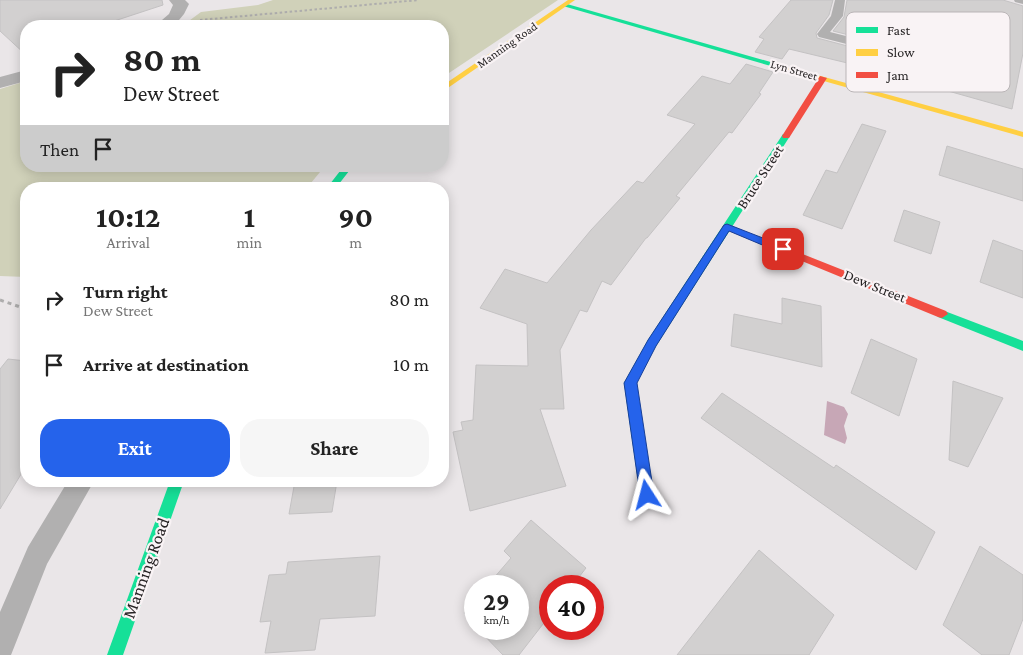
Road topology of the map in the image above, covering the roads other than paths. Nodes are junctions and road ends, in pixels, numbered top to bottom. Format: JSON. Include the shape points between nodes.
{"nodes":[{"id":1,"x":176,"y":0,"type":"edge"},
{"id":2,"x":840,"y":0,"type":"edge"},
{"id":3,"x":1019,"y":0,"type":"edge"},
{"id":4,"x":1023,"y":1,"type":"edge"},
{"id":5,"x":568,"y":3,"type":"edge"},
{"id":6,"x":170,"y":20,"type":"edge"},
{"id":7,"x":846,"y":40,"type":"edge"},
{"id":8,"x":20,"y":77,"type":"edge"},
{"id":9,"x":823,"y":78,"type":"junction"},
{"id":10,"x":0,"y":83,"type":"edge"},
{"id":11,"x":449,"y":85,"type":"edge"},
{"id":12,"x":846,"y":85,"type":"edge"},
{"id":13,"x":872,"y":92,"type":"edge"},
{"id":14,"x":1023,"y":135,"type":"edge"},
{"id":15,"x":344,"y":172,"type":"edge"},
{"id":16,"x":336,"y":182,"type":"edge"},
{"id":17,"x":727,"y":227,"type":"junction"},
{"id":18,"x":1023,"y":346,"type":"edge"},
{"id":19,"x":78,"y":487,"type":"edge"},
{"id":20,"x":175,"y":487,"type":"edge"},
{"id":21,"x":647,"y":495,"type":"dead end"},
{"id":22,"x":0,"y":646,"type":"edge"},
{"id":23,"x":115,"y":655,"type":"edge"}],
"edges":[{"from":1,"to":6,"type":"street","via":[[181,4]]},
{"from":2,"to":7,"type":"lane","via":[[837,16],[824,34]]},
{"from":3,"to":4,"type":"lane"},
{"from":5,"to":9,"type":"street","name":"Lyn Street"},
{"from":5,"to":11,"type":"street","name":"Manning Road"},
{"from":8,"to":10,"type":"street"},
{"from":9,"to":12,"type":"street","name":"Lyn Street"},
{"from":9,"to":17,"type":"street","name":"Bruce Street"},
{"from":13,"to":14,"type":"street","name":"Lyn Street"},
{"from":15,"to":16,"type":"street"},
{"from":17,"to":18,"type":"street","name":"Dew Street"},
{"from":17,"to":21,"type":"street","name":"Bruce Street","via":[[630,383]]},
{"from":19,"to":22,"type":"lane","via":[[37,556]]},
{"from":20,"to":23,"type":"street","name":"Manning Road"}]}
